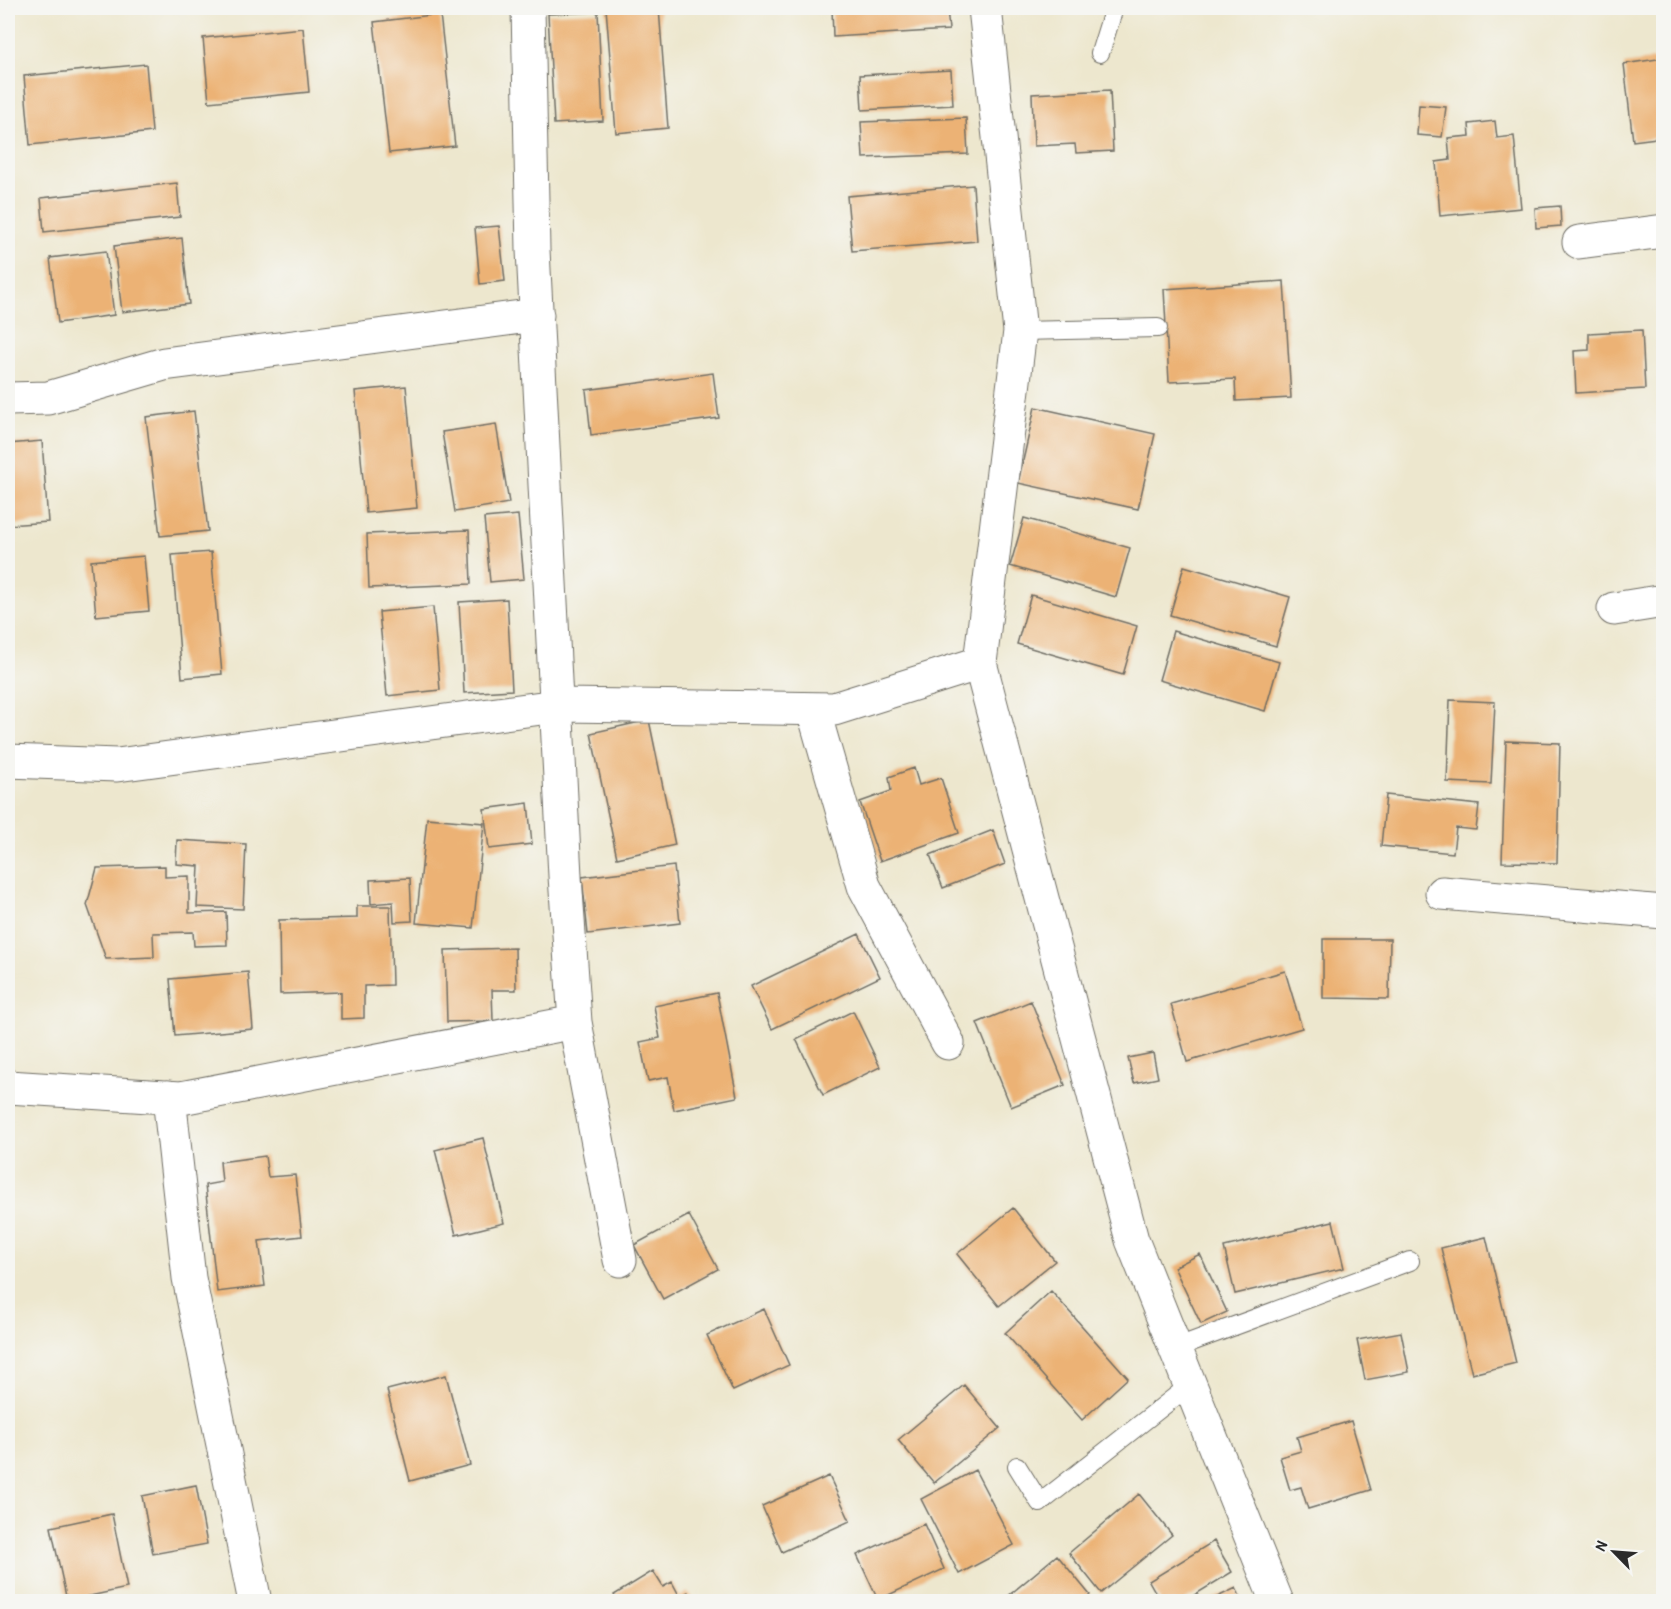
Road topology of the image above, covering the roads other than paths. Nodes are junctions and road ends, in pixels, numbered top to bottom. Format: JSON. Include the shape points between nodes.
{"nodes":[{"id":1,"x":528,"y":8,"type":"edge"},
{"id":2,"x":986,"y":8,"type":"edge"},
{"id":3,"x":1114,"y":8,"type":"edge"},
{"id":4,"x":1100,"y":53,"type":"dead end"},
{"id":5,"x":1664,"y":231,"type":"edge"},
{"id":6,"x":1579,"y":242,"type":"dead end"},
{"id":7,"x":537,"y":315,"type":"junction"},
{"id":8,"x":1158,"y":328,"type":"dead end"},
{"id":9,"x":1020,"y":332,"type":"junction"},
{"id":10,"x":8,"y":399,"type":"edge"},
{"id":11,"x":1664,"y":601,"type":"edge"},
{"id":12,"x":1614,"y":609,"type":"dead end"},
{"id":13,"x":980,"y":663,"type":"junction"},
{"id":14,"x":556,"y":706,"type":"junction"},
{"id":15,"x":813,"y":709,"type":"junction"},
{"id":16,"x":8,"y":761,"type":"edge"},
{"id":17,"x":1442,"y":893,"type":"dead end"},
{"id":18,"x":1664,"y":912,"type":"edge"},
{"id":19,"x":575,"y":1022,"type":"junction"},
{"id":20,"x":948,"y":1043,"type":"dead end"},
{"id":21,"x":8,"y":1087,"type":"edge"},
{"id":22,"x":169,"y":1097,"type":"junction"},
{"id":23,"x":620,"y":1260,"type":"dead end"},
{"id":24,"x":1410,"y":1262,"type":"dead end"},
{"id":25,"x":1175,"y":1348,"type":"junction"},
{"id":26,"x":1190,"y":1385,"type":"junction"},
{"id":27,"x":1017,"y":1466,"type":"dead end"},
{"id":28,"x":255,"y":1602,"type":"edge"},
{"id":29,"x":1277,"y":1602,"type":"edge"}],
"edges":[{"from":1,"to":7,"type":"street"},
{"from":2,"to":9,"type":"street"},
{"from":3,"to":4,"type":"lane"},
{"from":5,"to":6,"type":"street"},
{"from":7,"to":10,"type":"street","via":[[164,364],[48,398]]},
{"from":7,"to":14,"type":"street"},
{"from":8,"to":9,"type":"lane"},
{"from":9,"to":13,"type":"street"},
{"from":11,"to":12,"type":"street"},
{"from":13,"to":15,"type":"street","via":[[834,709]]},
{"from":13,"to":25,"type":"street","via":[[1132,1240]]},
{"from":14,"to":15,"type":"street"},
{"from":14,"to":16,"type":"street","via":[[117,765]]},
{"from":14,"to":19,"type":"street"},
{"from":15,"to":20,"type":"street","via":[[864,886]]},
{"from":17,"to":18,"type":"street"},
{"from":19,"to":22,"type":"street","via":[[181,1098]]},
{"from":19,"to":23,"type":"street"},
{"from":21,"to":22,"type":"street"},
{"from":22,"to":28,"type":"street","via":[[189,1278]]},
{"from":24,"to":25,"type":"lane"},
{"from":25,"to":26,"type":"street"},
{"from":26,"to":27,"type":"lane","via":[[1040,1503]]},
{"from":26,"to":29,"type":"street"}]}
